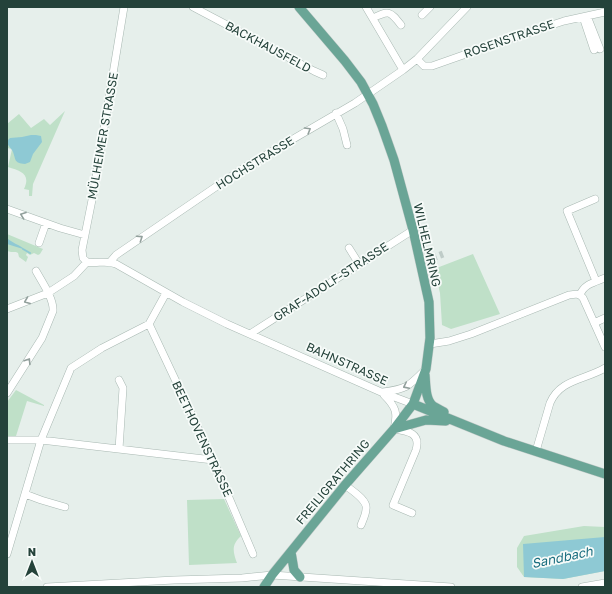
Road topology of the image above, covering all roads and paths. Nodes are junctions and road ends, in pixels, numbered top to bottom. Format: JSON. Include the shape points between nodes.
{"nodes":[{"id":1,"x":124,"y":7,"type":"edge"},
{"id":2,"x":193,"y":7,"type":"edge"},
{"id":3,"x":299,"y":7,"type":"edge"},
{"id":4,"x":366,"y":7,"type":"edge"},
{"id":5,"x":430,"y":7,"type":"edge"},
{"id":6,"x":467,"y":7,"type":"edge"},
{"id":7,"x":605,"y":12,"type":"edge"},
{"id":8,"x":422,"y":15,"type":"dead end"},
{"id":9,"x":585,"y":16,"type":"junction"},
{"id":10,"x":373,"y":18,"type":"junction"},
{"id":11,"x":401,"y":25,"type":"dead end"},
{"id":12,"x":597,"y":50,"type":"dead end"},
{"id":13,"x":417,"y":59,"type":"junction"},
{"id":14,"x":403,"y":70,"type":"junction"},
{"id":15,"x":323,"y":75,"type":"dead end"},
{"id":16,"x":368,"y":94,"type":"junction"},
{"id":17,"x":336,"y":114,"type":"junction"},
{"id":18,"x":347,"y":145,"type":"dead end"},
{"id":19,"x":595,"y":199,"type":"dead end"},
{"id":20,"x":7,"y":209,"type":"edge"},
{"id":21,"x":46,"y":223,"type":"junction"},
{"id":22,"x":413,"y":230,"type":"junction"},
{"id":23,"x":85,"y":235,"type":"junction"},
{"id":24,"x":39,"y":243,"type":"dead end"},
{"id":25,"x":349,"y":248,"type":"dead end"},
{"id":26,"x":87,"y":262,"type":"junction"},
{"id":27,"x":110,"y":262,"type":"junction"},
{"id":28,"x":359,"y":264,"type":"junction"},
{"id":29,"x":36,"y":271,"type":"dead end"},
{"id":30,"x":605,"y":278,"type":"edge"},
{"id":31,"x":596,"y":282,"type":"junction"},
{"id":32,"x":48,"y":293,"type":"junction"},
{"id":33,"x":166,"y":293,"type":"junction"},
{"id":34,"x":580,"y":295,"type":"junction"},
{"id":35,"x":7,"y":309,"type":"edge"},
{"id":36,"x":605,"y":318,"type":"edge"},
{"id":37,"x":594,"y":323,"type":"junction"},
{"id":38,"x":149,"y":324,"type":"junction"},
{"id":39,"x":250,"y":334,"type":"junction"},
{"id":40,"x":430,"y":344,"type":"junction"},
{"id":41,"x":605,"y":348,"type":"edge"},
{"id":42,"x":605,"y":368,"type":"edge"},
{"id":43,"x":425,"y":370,"type":"junction"},
{"id":44,"x":119,"y":380,"type":"dead end"},
{"id":45,"x":381,"y":392,"type":"junction"},
{"id":46,"x":7,"y":393,"type":"edge"},
{"id":47,"x":413,"y":404,"type":"junction"},
{"id":48,"x":457,"y":422,"type":"junction"},
{"id":49,"x":394,"y":429,"type":"junction"},
{"id":50,"x":7,"y":440,"type":"edge"},
{"id":51,"x":41,"y":440,"type":"junction"},
{"id":52,"x":119,"y":449,"type":"junction"},
{"id":53,"x":536,"y":451,"type":"junction"},
{"id":54,"x":213,"y":460,"type":"junction"},
{"id":55,"x":605,"y":474,"type":"edge"},
{"id":56,"x":345,"y":485,"type":"junction"},
{"id":57,"x":25,"y":494,"type":"junction"},
{"id":58,"x":64,"y":507,"type":"dead end"},
{"id":59,"x":412,"y":513,"type":"dead end"},
{"id":60,"x":361,"y":525,"type":"dead end"},
{"id":61,"x":291,"y":552,"type":"junction"},
{"id":62,"x":7,"y":554,"type":"edge"},
{"id":63,"x":253,"y":554,"type":"dead end"},
{"id":64,"x":272,"y":575,"type":"junction"},
{"id":65,"x":300,"y":577,"type":"junction"},
{"id":66,"x":605,"y":583,"type":"edge"},
{"id":67,"x":48,"y":587,"type":"edge"},
{"id":68,"x":264,"y":587,"type":"edge"},
{"id":69,"x":451,"y":587,"type":"edge"},
{"id":70,"x":582,"y":587,"type":"edge"}],
"edges":[{"from":1,"to":23,"type":"street","name":"MÜLHEIMER STRASSE"},
{"from":2,"to":15,"type":"street","name":"BACKHAUSFELD"},
{"from":3,"to":16,"type":"main road","name":"WILHELMRING","via":[[345,60]]},
{"from":4,"to":10,"type":"street"},
{"from":5,"to":8,"type":"street"},
{"from":6,"to":13,"type":"street","name":"HOCHSTRASSE"},
{"from":7,"to":9,"type":"street","name":"ROSENSTRASSE"},
{"from":9,"to":12,"type":"street"},
{"from":9,"to":13,"type":"street","name":"ROSENSTRASSE","via":[[432,66],[424,66]]},
{"from":10,"to":11,"type":"street","via":[[389,13]]},
{"from":10,"to":14,"type":"street"},
{"from":13,"to":14,"type":"street","name":"HOCHSTRASSE"},
{"from":14,"to":16,"type":"street","name":"HOCHSTRASSE"},
{"from":16,"to":17,"type":"street","name":"HOCHSTRASSE"},
{"from":16,"to":22,"type":"main road","name":"WILHELMRING","via":[[391,153]]},
{"from":17,"to":18,"type":"street"},
{"from":27,"to":17,"type":"street","name":"HOCHSTRASSE","one_way":true,"via":[[116,255],[245,167]]},
{"from":19,"to":31,"type":"street","via":[[567,211]]},
{"from":21,"to":20,"type":"street","one_way":true},
{"from":21,"to":23,"type":"street"},
{"from":21,"to":24,"type":"street"},
{"from":22,"to":28,"type":"street","name":"GRAF-ADOLF-STRASSE"},
{"from":22,"to":40,"type":"main road","name":"WILHELMRING","via":[[429,302]]},
{"from":23,"to":26,"type":"street","name":"MÜLHEIMER STRASSE","via":[[82,258]]},
{"from":25,"to":28,"type":"street"},
{"from":26,"to":27,"type":"street","name":"BAHNSTRASSE"},
{"from":26,"to":32,"type":"street","via":[[74,276]]},
{"from":27,"to":33,"type":"street","name":"BAHNSTRASSE"},
{"from":28,"to":39,"type":"street","name":"GRAF-ADOLF-STRASSE"},
{"from":29,"to":32,"type":"street"},
{"from":30,"to":31,"type":"street"},
{"from":31,"to":34,"type":"street","via":[[584,287]]},
{"from":32,"to":35,"type":"street","one_way":true},
{"from":46,"to":32,"type":"street","one_way":true,"via":[[42,338],[52,314],[52,301]]},
{"from":33,"to":38,"type":"street"},
{"from":33,"to":39,"type":"street","name":"BAHNSTRASSE"},
{"from":34,"to":37,"type":"street","via":[[584,298]]},
{"from":34,"to":40,"type":"street","via":[[569,295],[471,334]]},
{"from":36,"to":37,"type":"street"},
{"from":37,"to":41,"type":"street"},
{"from":38,"to":51,"type":"street","via":[[102,348],[71,368]]},
{"from":38,"to":54,"type":"street","name":"BEETHOVENSTRASSE"},
{"from":39,"to":45,"type":"street","name":"BAHNSTRASSE"},
{"from":40,"to":43,"type":"main road","name":"WILHELMRING"},
{"from":42,"to":53,"type":"street","via":[[567,384],[556,392],[550,403]]},
{"from":43,"to":45,"type":"street","one_way":true,"via":[[406,387]]},
{"from":43,"to":47,"type":"main road","name":"WILHELMRING"},
{"from":43,"to":48,"type":"main road","via":[[430,402]]},
{"from":44,"to":52,"type":"street","via":[[123,388]]},
{"from":45,"to":47,"type":"street","name":"BAHNSTRASSE"},
{"from":45,"to":49,"type":"street","via":[[394,406],[397,417]]},
{"from":47,"to":48,"type":"main road","name":"BAHNSTRASSE"},
{"from":47,"to":49,"type":"main road","name":"FREILIGRATHRING"},
{"from":48,"to":49,"type":"main road","via":[[426,420]]},
{"from":48,"to":53,"type":"main road","name":"BAHNSTRASSE"},
{"from":49,"to":56,"type":"main road","name":"FREILIGRATHRING"},
{"from":49,"to":59,"type":"street","via":[[410,432],[418,441],[393,505]]},
{"from":50,"to":51,"type":"street"},
{"from":51,"to":52,"type":"street"},
{"from":51,"to":57,"type":"street"},
{"from":52,"to":54,"type":"street"},
{"from":53,"to":55,"type":"main road","name":"BAHNSTRASSE"},
{"from":54,"to":63,"type":"street","name":"BEETHOVENSTRASSE"},
{"from":56,"to":60,"type":"street","via":[[366,504]]},
{"from":56,"to":61,"type":"main road","name":"FREILIGRATHRING"},
{"from":57,"to":58,"type":"street"},
{"from":57,"to":62,"type":"street"},
{"from":61,"to":64,"type":"main road","name":"FREILIGRATHRING"},
{"from":61,"to":65,"type":"main road","via":[[294,570]]},
{"from":64,"to":65,"type":"street"},
{"from":64,"to":67,"type":"street"},
{"from":64,"to":68,"type":"main road","name":"FREILIGRATHRING"},
{"from":65,"to":69,"type":"street"},
{"from":66,"to":70,"type":"street"}]}
